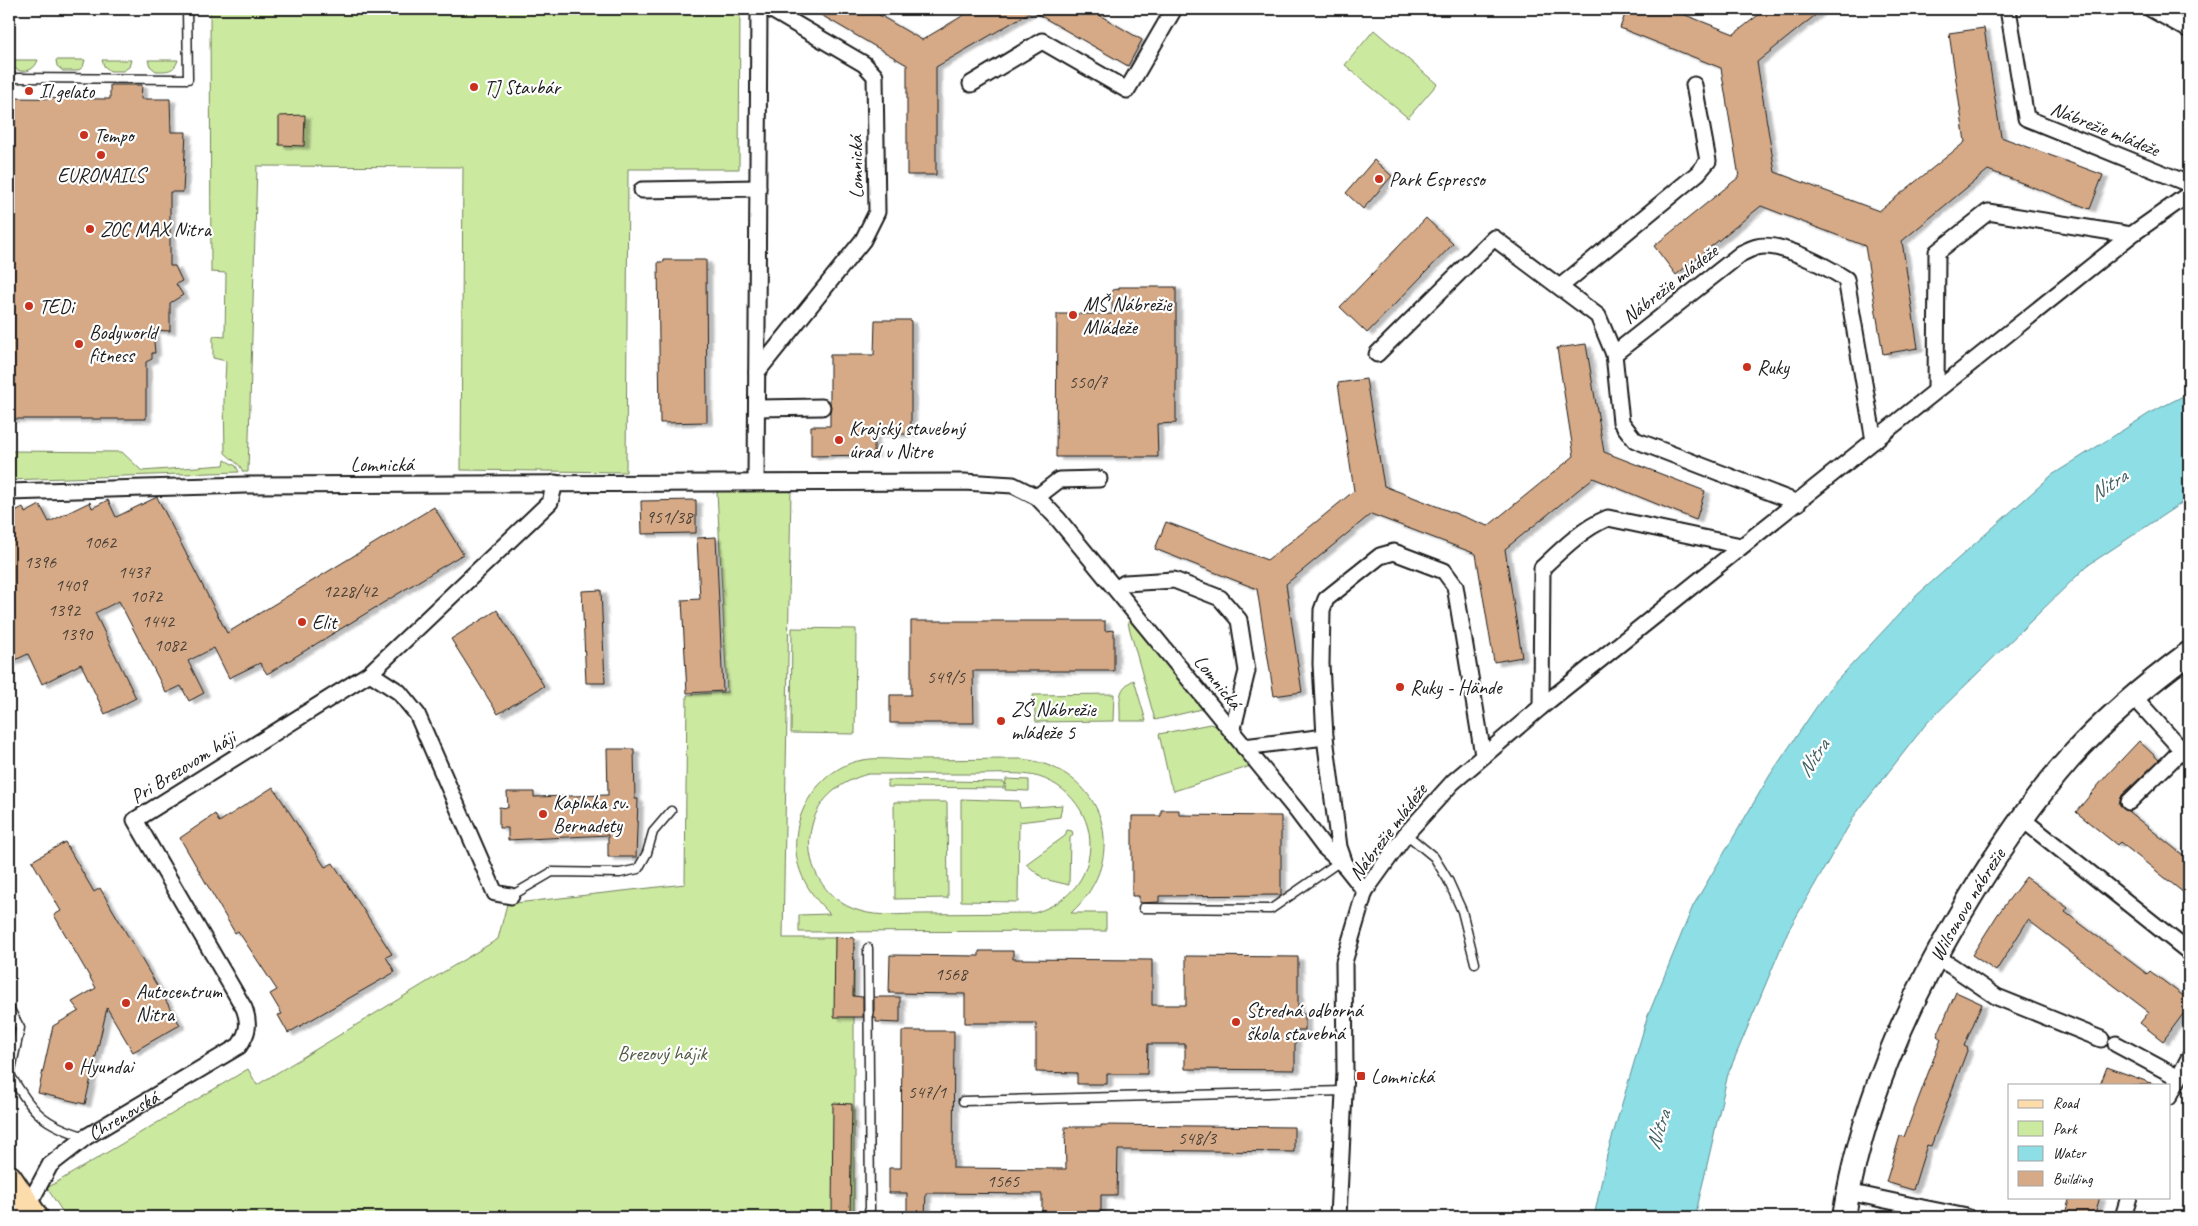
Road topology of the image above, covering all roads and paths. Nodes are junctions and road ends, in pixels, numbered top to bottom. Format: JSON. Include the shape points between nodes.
{"nodes":[{"id":1,"x":187,"y":9,"type":"edge"},
{"id":2,"x":759,"y":9,"type":"edge"},
{"id":3,"x":770,"y":9,"type":"edge"},
{"id":4,"x":1174,"y":9,"type":"edge"},
{"id":5,"x":2008,"y":9,"type":"edge"},
{"id":6,"x":2151,"y":9,"type":"edge"},
{"id":7,"x":2189,"y":30,"type":"edge"},
{"id":8,"x":9,"y":78,"type":"edge"},
{"id":9,"x":971,"y":84,"type":"dead end"},
{"id":10,"x":1694,"y":85,"type":"dead end"},
{"id":11,"x":2189,"y":184,"type":"edge"},
{"id":12,"x":758,"y":188,"type":"junction"},
{"id":13,"x":642,"y":190,"type":"dead end"},
{"id":14,"x":2189,"y":194,"type":"edge"},
{"id":15,"x":2131,"y":235,"type":"junction"},
{"id":16,"x":1561,"y":286,"type":"junction"},
{"id":17,"x":1377,"y":354,"type":"dead end"},
{"id":18,"x":1614,"y":354,"type":"junction"},
{"id":19,"x":757,"y":372,"type":"junction"},
{"id":20,"x":1936,"y":389,"type":"junction"},
{"id":21,"x":822,"y":407,"type":"dead end"},
{"id":22,"x":757,"y":408,"type":"junction"},
{"id":23,"x":1874,"y":442,"type":"junction"},
{"id":24,"x":1099,"y":480,"type":"dead end"},
{"id":25,"x":756,"y":482,"type":"junction"},
{"id":26,"x":555,"y":483,"type":"junction"},
{"id":27,"x":9,"y":492,"type":"edge"},
{"id":28,"x":1038,"y":497,"type":"junction"},
{"id":29,"x":1798,"y":503,"type":"junction"},
{"id":30,"x":1741,"y":546,"type":"junction"},
{"id":31,"x":1116,"y":589,"type":"junction"},
{"id":32,"x":2189,"y":654,"type":"edge"},
{"id":33,"x":370,"y":673,"type":"junction"},
{"id":34,"x":2134,"y":698,"type":"junction"},
{"id":35,"x":1541,"y":707,"type":"junction"},
{"id":36,"x":1232,"y":732,"type":"junction"},
{"id":37,"x":1325,"y":738,"type":"junction"},
{"id":38,"x":1244,"y":747,"type":"junction"},
{"id":39,"x":2186,"y":750,"type":"edge"},
{"id":40,"x":1483,"y":755,"type":"junction"},
{"id":41,"x":2129,"y":802,"type":"dead end"},
{"id":42,"x":672,"y":811,"type":"dead end"},
{"id":43,"x":2021,"y":818,"type":"junction"},
{"id":44,"x":1406,"y":834,"type":"junction"},
{"id":45,"x":1343,"y":865,"type":"junction"},
{"id":46,"x":1365,"y":891,"type":"junction"},
{"id":47,"x":510,"y":896,"type":"joint"},
{"id":48,"x":1143,"y":908,"type":"dead end"},
{"id":49,"x":868,"y":948,"type":"dead end"},
{"id":50,"x":2189,"y":952,"type":"edge"},
{"id":51,"x":1934,"y":958,"type":"junction"},
{"id":52,"x":1476,"y":963,"type":"dead end"},
{"id":53,"x":9,"y":1008,"type":"edge"},
{"id":54,"x":2101,"y":1039,"type":"dead end"},
{"id":55,"x":2116,"y":1044,"type":"dead end"},
{"id":56,"x":238,"y":1046,"type":"joint"},
{"id":57,"x":2189,"y":1058,"type":"edge"},
{"id":58,"x":9,"y":1078,"type":"edge"},
{"id":59,"x":2179,"y":1078,"type":"junction"},
{"id":60,"x":1344,"y":1091,"type":"junction"},
{"id":61,"x":2170,"y":1096,"type":"edge"},
{"id":62,"x":963,"y":1102,"type":"dead end"},
{"id":63,"x":86,"y":1137,"type":"junction"},
{"id":64,"x":9,"y":1178,"type":"edge"},
{"id":65,"x":1848,"y":1192,"type":"junction"},
{"id":66,"x":2129,"y":1198,"type":"edge"},
{"id":67,"x":1917,"y":1212,"type":"edge"},
{"id":68,"x":20,"y":1214,"type":"edge"},
{"id":69,"x":866,"y":1217,"type":"edge"},
{"id":70,"x":1338,"y":1217,"type":"edge"},
{"id":71,"x":1844,"y":1217,"type":"edge"},
{"id":72,"x":1967,"y":1217,"type":"edge"},
{"id":73,"x":2123,"y":1217,"type":"edge"}],
"edges":[{"from":1,"to":8,"type":"lane","via":[[188,79]]},
{"from":2,"to":12,"type":"street"},
{"from":3,"to":19,"type":"street","name":"Lomnická","via":[[864,64],[875,76],[877,212],[863,240]]},
{"from":4,"to":9,"type":"street","via":[[1127,90],[1042,41]]},
{"from":5,"to":11,"type":"street","name":"Nábrežie mládeže","via":[[2026,118]]},
{"from":6,"to":7,"type":"street"},
{"from":10,"to":16,"type":"street","via":[[1708,161],[1698,173]]},
{"from":12,"to":13,"type":"street"},
{"from":12,"to":19,"type":"street"},
{"from":14,"to":15,"type":"street","name":"Nábrežie mládeže"},
{"from":15,"to":20,"type":"street","name":"Nábrežie mládeže"},
{"from":15,"to":20,"type":"street","via":[[1988,212],[1937,252]]},
{"from":16,"to":17,"type":"street","via":[[1494,238]]},
{"from":16,"to":18,"type":"street","via":[[1598,316]]},
{"from":18,"to":23,"type":"street","name":"Nábrežie mládeže","via":[[1742,253],[1759,246],[1779,248],[1846,279]]},
{"from":18,"to":29,"type":"street","via":[[1621,422],[1634,440]]},
{"from":19,"to":22,"type":"street"},
{"from":20,"to":23,"type":"street","name":"Nábrežie mládeže"},
{"from":21,"to":22,"type":"street"},
{"from":22,"to":25,"type":"street"},
{"from":23,"to":29,"type":"street","name":"Nábrežie mládeže"},
{"from":24,"to":28,"type":"street","via":[[1059,480]]},
{"from":25,"to":26,"type":"street","name":"Lomnická"},
{"from":25,"to":28,"type":"street","name":"Lomnická","via":[[1014,484]]},
{"from":26,"to":27,"type":"street","name":"Lomnická","via":[[142,486]]},
{"from":26,"to":33,"type":"street","name":"Pri Brezovom háji","via":[[550,502]]},
{"from":28,"to":31,"type":"street","name":"Lomnická"},
{"from":29,"to":30,"type":"street","name":"Nábrežie mládeže"},
{"from":30,"to":35,"type":"street","name":"Nábrežie mládeže"},
{"from":30,"to":35,"type":"street","via":[[1608,518],[1559,552],[1542,568]]},
{"from":31,"to":36,"type":"street","name":"Lomnická"},
{"from":31,"to":36,"type":"street","via":[[1125,583],[1174,580],[1220,598],[1239,620],[1247,671]]},
{"from":32,"to":34,"type":"street","name":"Wilsonovo nábrežie"},
{"from":33,"to":47,"type":"street","via":[[399,692],[417,714],[495,893]]},
{"from":33,"to":56,"type":"street","name":"Pri Brezovom háji","via":[[135,820],[244,1008],[249,1021],[247,1035]]},
{"from":34,"to":39,"type":"street"},
{"from":34,"to":43,"type":"street","name":"Wilsonovo nábrežie","via":[[2071,757]]},
{"from":35,"to":40,"type":"street","name":"Nábrežie mládeže"},
{"from":36,"to":38,"type":"street","name":"Lomnická"},
{"from":37,"to":38,"type":"street"},
{"from":37,"to":40,"type":"street","name":"Nábrežie mládeže","via":[[1321,664],[1322,610],[1326,599],[1380,556],[1394,552],[1444,571],[1455,586]]},
{"from":37,"to":45,"type":"street","name":"Nábrežie mládeže"},
{"from":38,"to":45,"type":"street","name":"Lomnická"},
{"from":39,"to":41,"type":"street"},
{"from":40,"to":44,"type":"street","name":"Nábrežie mládeže","via":[[1452,782]]},
{"from":42,"to":47,"type":"lane","via":[[653,832],[638,869],[620,874],[552,872]]},
{"from":43,"to":50,"type":"street"},
{"from":43,"to":51,"type":"street","name":"Wilsonovo nábrežie"},
{"from":44,"to":46,"type":"street","name":"Nábrežie mládeže"},
{"from":44,"to":52,"type":"lane","via":[[1434,857],[1448,880],[1462,911]]},
{"from":45,"to":46,"type":"street","name":"Lomnická"},
{"from":45,"to":48,"type":"lane","via":[[1271,909]]},
{"from":46,"to":60,"type":"street","name":"Nábrežie mládeže","via":[[1344,962]]},
{"from":49,"to":69,"type":"lane","via":[[870,1209]]},
{"from":51,"to":54,"type":"street","via":[[1997,997]]},
{"from":51,"to":65,"type":"street","name":"Wilsonovo nábrežie","via":[[1879,1077]]},
{"from":53,"to":58,"type":"lane","via":[[20,1028]]},
{"from":55,"to":59,"type":"street"},
{"from":56,"to":63,"type":"street","name":"Chrenovská"},
{"from":57,"to":59,"type":"street"},
{"from":58,"to":63,"type":"lane","via":[[31,1107],[57,1128]]},
{"from":59,"to":61,"type":"street"},
{"from":60,"to":62,"type":"lane"},
{"from":60,"to":70,"type":"street","name":"Nábrežie mládeže"},
{"from":63,"to":68,"type":"street","name":"Chrenovská","via":[[50,1165]]},
{"from":64,"to":68,"type":"main road","name":"Chrenovská"},
{"from":65,"to":67,"type":"street"},
{"from":65,"to":71,"type":"street","name":"Wilsonovo nábrežie"},
{"from":66,"to":73,"type":"street"},
{"from":67,"to":72,"type":"street"}]}
